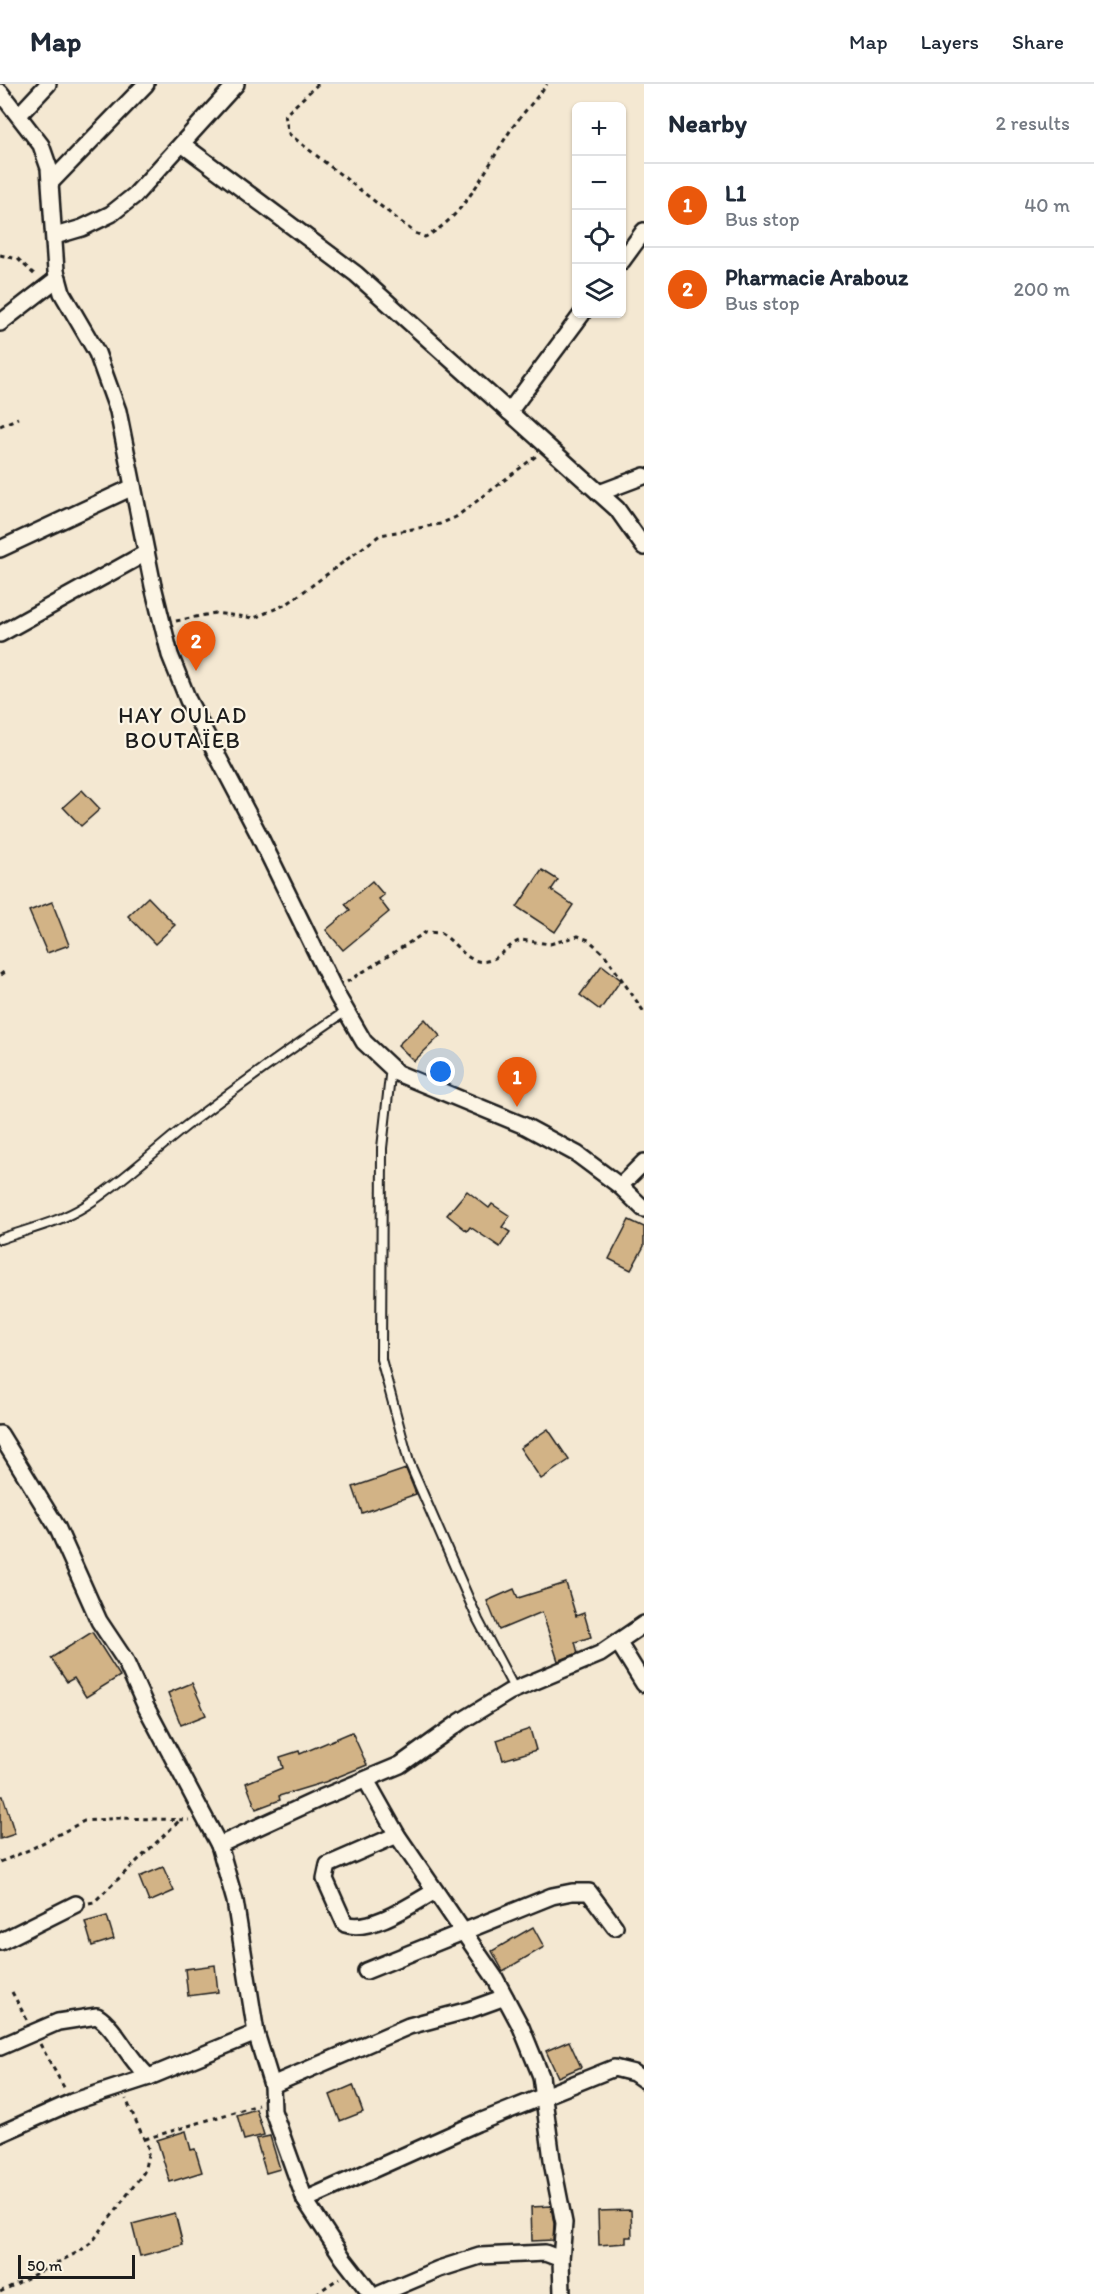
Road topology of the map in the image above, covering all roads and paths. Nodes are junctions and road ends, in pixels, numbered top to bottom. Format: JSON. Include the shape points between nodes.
{"nodes":[{"id":1,"x":48,"y":84,"type":"edge"},
{"id":2,"x":146,"y":84,"type":"edge"},
{"id":3,"x":236,"y":84,"type":"edge"},
{"id":4,"x":318,"y":84,"type":"edge"},
{"id":5,"x":547,"y":84,"type":"edge"},
{"id":6,"x":0,"y":92,"type":"edge"},
{"id":7,"x":19,"y":115,"type":"junction"},
{"id":8,"x":182,"y":144,"type":"junction"},
{"id":9,"x":51,"y":182,"type":"junction"},
{"id":10,"x":644,"y":231,"type":"edge"},
{"id":11,"x":55,"y":236,"type":"junction"},
{"id":12,"x":626,"y":254,"type":"edge"},
{"id":13,"x":0,"y":255,"type":"edge"},
{"id":14,"x":58,"y":278,"type":"junction"},
{"id":15,"x":42,"y":291,"type":"junction"},
{"id":16,"x":579,"y":318,"type":"edge"},
{"id":17,"x":0,"y":323,"type":"edge"},
{"id":18,"x":508,"y":412,"type":"junction"},
{"id":19,"x":18,"y":418,"type":"dead end"},
{"id":20,"x":0,"y":426,"type":"edge"},
{"id":21,"x":547,"y":447,"type":"junction"},
{"id":22,"x":644,"y":476,"type":"edge"},
{"id":23,"x":134,"y":487,"type":"junction"},
{"id":24,"x":599,"y":493,"type":"junction"},
{"id":25,"x":644,"y":547,"type":"edge"},
{"id":26,"x":0,"y":549,"type":"edge"},
{"id":27,"x":146,"y":553,"type":"junction"},
{"id":28,"x":163,"y":625,"type":"junction"},
{"id":29,"x":0,"y":634,"type":"edge"},
{"id":30,"x":4,"y":972,"type":"dead end"},
{"id":31,"x":0,"y":975,"type":"edge"},
{"id":32,"x":334,"y":990,"type":"junction"},
{"id":33,"x":346,"y":1011,"type":"junction"},
{"id":34,"x":644,"y":1012,"type":"edge"},
{"id":35,"x":391,"y":1067,"type":"junction"},
{"id":36,"x":644,"y":1162,"type":"edge"},
{"id":37,"x":620,"y":1186,"type":"junction"},
{"id":38,"x":644,"y":1209,"type":"edge"},
{"id":39,"x":0,"y":1239,"type":"edge"},
{"id":40,"x":0,"y":1434,"type":"edge"},
{"id":41,"x":644,"y":1624,"type":"edge"},
{"id":42,"x":618,"y":1642,"type":"junction"},
{"id":43,"x":644,"y":1684,"type":"edge"},
{"id":44,"x":515,"y":1690,"type":"junction"},
{"id":45,"x":366,"y":1780,"type":"junction"},
{"id":46,"x":204,"y":1817,"type":"junction"},
{"id":47,"x":180,"y":1820,"type":"junction"},
{"id":48,"x":397,"y":1835,"type":"junction"},
{"id":49,"x":219,"y":1845,"type":"junction"},
{"id":50,"x":0,"y":1862,"type":"edge"},
{"id":51,"x":435,"y":1891,"type":"junction"},
{"id":52,"x":76,"y":1904,"type":"joint"},
{"id":53,"x":615,"y":1926,"type":"dead end"},
{"id":54,"x":464,"y":1931,"type":"junction"},
{"id":55,"x":0,"y":1942,"type":"edge"},
{"id":56,"x":366,"y":1971,"type":"dead end"},
{"id":57,"x":505,"y":1997,"type":"junction"},
{"id":58,"x":256,"y":2033,"type":"junction"},
{"id":59,"x":0,"y":2047,"type":"edge"},
{"id":60,"x":149,"y":2077,"type":"junction"},
{"id":61,"x":644,"y":2080,"type":"edge"},
{"id":62,"x":272,"y":2085,"type":"junction"},
{"id":63,"x":120,"y":2086,"type":"junction"},
{"id":64,"x":546,"y":2096,"type":"junction"},
{"id":65,"x":271,"y":2101,"type":"junction"},
{"id":66,"x":0,"y":2134,"type":"edge"},
{"id":67,"x":145,"y":2139,"type":"junction"},
{"id":68,"x":305,"y":2200,"type":"junction"},
{"id":69,"x":561,"y":2259,"type":"junction"},
{"id":70,"x":352,"y":2268,"type":"junction"},
{"id":71,"x":0,"y":2292,"type":"edge"},
{"id":72,"x":316,"y":2294,"type":"edge"},
{"id":73,"x":371,"y":2294,"type":"edge"},
{"id":74,"x":380,"y":2294,"type":"edge"},
{"id":75,"x":562,"y":2294,"type":"edge"}],
"edges":[{"from":1,"to":7,"type":"street"},
{"from":2,"to":9,"type":"street"},
{"from":3,"to":8,"type":"street"},
{"from":4,"to":5,"type":"path","via":[[285,115],[289,134],[425,237],[439,230],[471,193]]},
{"from":6,"to":7,"type":"street"},
{"from":7,"to":9,"type":"street","via":[[40,145]]},
{"from":8,"to":11,"type":"street","via":[[135,195],[111,214]]},
{"from":8,"to":18,"type":"street","via":[[356,274]]},
{"from":9,"to":11,"type":"street"},
{"from":10,"to":12,"type":"street"},
{"from":11,"to":14,"type":"street"},
{"from":13,"to":15,"type":"path","via":[[18,260],[34,273]]},
{"from":14,"to":15,"type":"street"},
{"from":14,"to":23,"type":"street","via":[[109,384]]},
{"from":15,"to":17,"type":"street"},
{"from":16,"to":18,"type":"street"},
{"from":18,"to":21,"type":"street"},
{"from":19,"to":20,"type":"path"},
{"from":21,"to":24,"type":"street"},
{"from":21,"to":28,"type":"path","via":[[456,517],[441,524],[380,536],[288,604],[254,618],[215,613]]},
{"from":22,"to":24,"type":"street"},
{"from":23,"to":26,"type":"street"},
{"from":23,"to":27,"type":"street"},
{"from":24,"to":25,"type":"street","via":[[617,509]]},
{"from":27,"to":28,"type":"street"},
{"from":27,"to":29,"type":"street"},
{"from":28,"to":32,"type":"street","via":[[188,700]]},
{"from":30,"to":31,"type":"path"},
{"from":32,"to":33,"type":"street"},
{"from":32,"to":34,"type":"path","via":[[426,932],[441,933],[463,954],[483,962],[521,940],[550,944],[578,936],[589,940],[605,955]]},
{"from":33,"to":35,"type":"street","via":[[364,1041]]},
{"from":33,"to":39,"type":"lane","via":[[241,1084],[143,1164],[84,1206],[52,1222]]},
{"from":35,"to":37,"type":"street","via":[[425,1086],[525,1126],[577,1154]]},
{"from":35,"to":44,"type":"lane","via":[[382,1148],[381,1359],[409,1462],[478,1620]]},
{"from":36,"to":37,"type":"street"},
{"from":37,"to":38,"type":"street"},
{"from":40,"to":46,"type":"street","via":[[57,1527],[99,1621],[125,1660]]},
{"from":41,"to":42,"type":"street"},
{"from":42,"to":43,"type":"street"},
{"from":42,"to":44,"type":"street","via":[[586,1661]]},
{"from":44,"to":45,"type":"street","via":[[460,1722],[400,1765]]},
{"from":45,"to":48,"type":"street"},
{"from":45,"to":49,"type":"street"},
{"from":46,"to":47,"type":"path"},
{"from":46,"to":49,"type":"street"},
{"from":47,"to":50,"type":"path","via":[[84,1821]]},
{"from":47,"to":52,"type":"path","via":[[94,1902]]},
{"from":48,"to":51,"type":"street"},
{"from":48,"to":51,"type":"street","via":[[328,1865],[325,1879],[345,1924],[367,1925]]},
{"from":49,"to":58,"type":"street","via":[[235,1901]]},
{"from":51,"to":54,"type":"street"},
{"from":52,"to":55,"type":"street"},
{"from":53,"to":54,"type":"street","via":[[589,1892],[572,1892],[552,1896]]},
{"from":54,"to":56,"type":"street"},
{"from":54,"to":57,"type":"street"},
{"from":57,"to":62,"type":"street","via":[[399,2030]]},
{"from":57,"to":64,"type":"street","via":[[534,2057]]},
{"from":58,"to":60,"type":"street"},
{"from":58,"to":62,"type":"street"},
{"from":59,"to":60,"type":"street","via":[[58,2022],[97,2016]]},
{"from":60,"to":63,"type":"street"},
{"from":61,"to":64,"type":"street","via":[[614,2068]]},
{"from":62,"to":65,"type":"street"},
{"from":63,"to":66,"type":"street","via":[[39,2115]]},
{"from":63,"to":67,"type":"path"},
{"from":64,"to":68,"type":"street"},
{"from":64,"to":69,"type":"street","via":[[564,2223]]},
{"from":65,"to":67,"type":"path"},
{"from":65,"to":68,"type":"street"},
{"from":67,"to":71,"type":"path","via":[[149,2150],[144,2172],[93,2241]]},
{"from":68,"to":70,"type":"street"},
{"from":69,"to":74,"type":"street","via":[[545,2253],[480,2256]]},
{"from":69,"to":75,"type":"street"},
{"from":70,"to":72,"type":"path"},
{"from":70,"to":73,"type":"street"}]}
